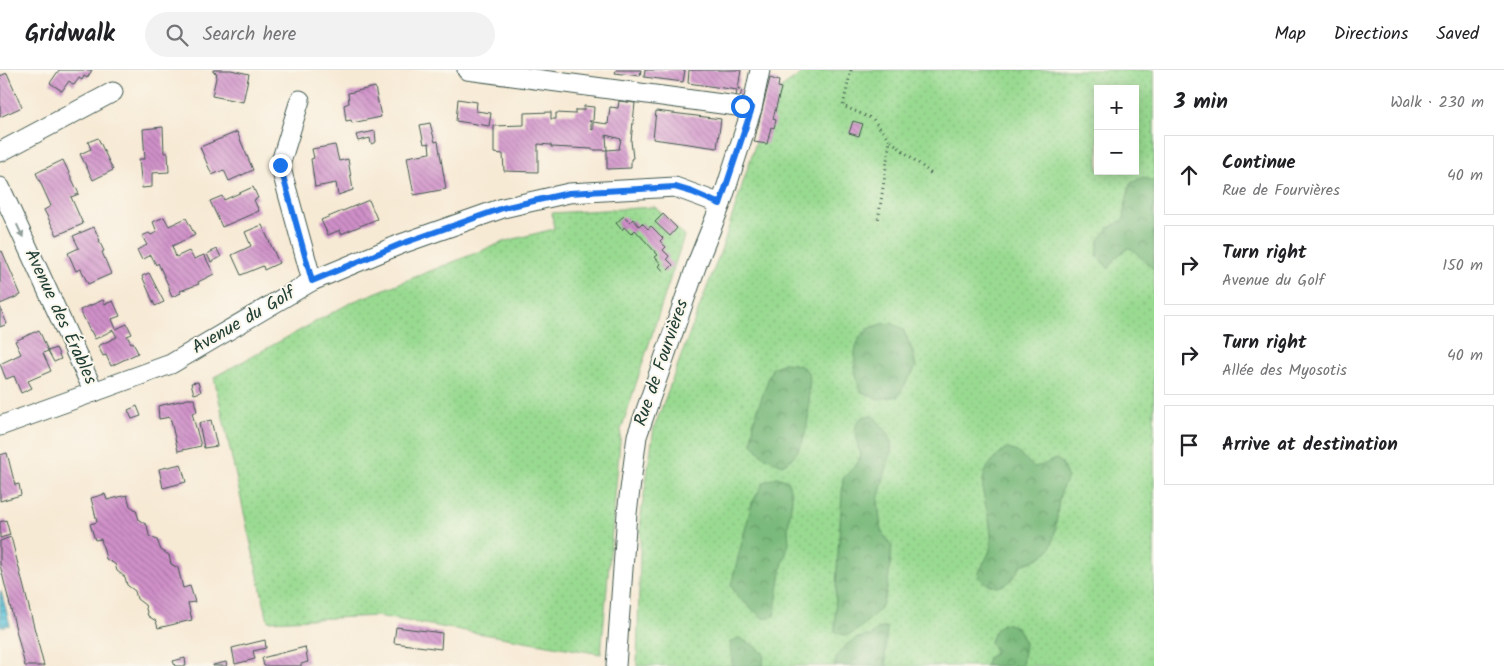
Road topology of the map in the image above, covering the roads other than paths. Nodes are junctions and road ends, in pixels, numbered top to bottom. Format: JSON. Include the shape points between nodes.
{"nodes":[{"id":1,"x":467,"y":70,"type":"edge"},
{"id":2,"x":760,"y":70,"type":"edge"},
{"id":3,"x":113,"y":92,"type":"dead end"},
{"id":4,"x":300,"y":100,"type":"dead end"},
{"id":5,"x":752,"y":108,"type":"junction"},
{"id":6,"x":0,"y":152,"type":"edge"},
{"id":7,"x":0,"y":187,"type":"edge"},
{"id":8,"x":720,"y":204,"type":"junction"},
{"id":9,"x":312,"y":281,"type":"junction"},
{"id":10,"x":94,"y":392,"type":"junction"},
{"id":11,"x":0,"y":426,"type":"edge"},
{"id":12,"x":616,"y":666,"type":"edge"}],
"edges":[{"from":1,"to":5,"type":"street"},
{"from":2,"to":5,"type":"street","name":"Rue de Fourvières"},
{"from":3,"to":6,"type":"street"},
{"from":4,"to":9,"type":"street","via":[[280,165]]},
{"from":5,"to":8,"type":"street","name":"Rue de Fourvières"},
{"from":7,"to":10,"type":"street","name":"Avenue des Érables","one_way":true},
{"from":8,"to":9,"type":"street","name":"Avenue du Golf","via":[[675,187],[569,193],[503,208],[401,244]]},
{"from":8,"to":12,"type":"street","name":"Rue de Fourvières","via":[[637,436],[627,513]]},
{"from":9,"to":10,"type":"street","name":"Avenue du Golf","via":[[171,364]]},
{"from":10,"to":11,"type":"street","name":"Avenue du Golf"}]}
